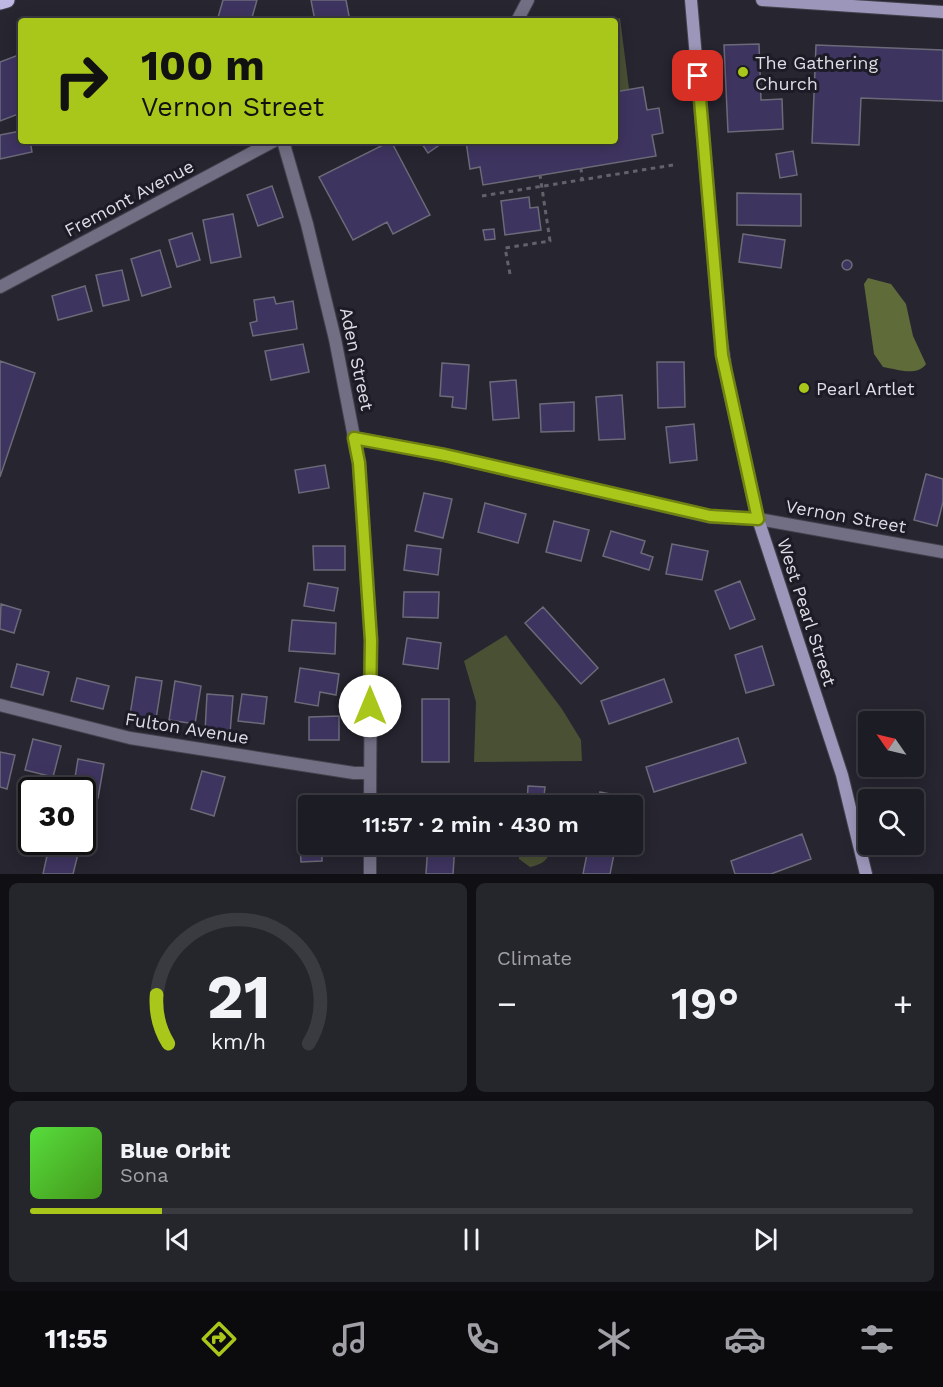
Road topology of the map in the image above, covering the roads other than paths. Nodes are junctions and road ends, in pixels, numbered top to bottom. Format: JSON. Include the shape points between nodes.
{"nodes":[{"id":1,"x":7,"y":0,"type":"edge"},
{"id":2,"x":528,"y":0,"type":"edge"},
{"id":3,"x":691,"y":0,"type":"edge"},
{"id":4,"x":762,"y":0,"type":"edge"},
{"id":5,"x":0,"y":2,"type":"edge"},
{"id":6,"x":943,"y":12,"type":"edge"},
{"id":7,"x":519,"y":18,"type":"edge"},
{"id":8,"x":268,"y":144,"type":"edge"},
{"id":9,"x":283,"y":144,"type":"edge"},
{"id":10,"x":0,"y":287,"type":"edge"},
{"id":11,"x":354,"y":438,"type":"junction"},
{"id":12,"x":758,"y":519,"type":"junction"},
{"id":13,"x":943,"y":552,"type":"edge"},
{"id":14,"x":0,"y":705,"type":"edge"},
{"id":15,"x":370,"y":773,"type":"junction"},
{"id":16,"x":370,"y":795,"type":"edge"},
{"id":17,"x":370,"y":855,"type":"edge"},
{"id":18,"x":370,"y":874,"type":"edge"},
{"id":19,"x":866,"y":874,"type":"edge"}],
"edges":[{"from":1,"to":5,"type":"main road"},
{"from":2,"to":7,"type":"street"},
{"from":3,"to":12,"type":"street","name":"West Pearl Street","via":[[721,344]]},
{"from":4,"to":6,"type":"street"},
{"from":8,"to":10,"type":"street","name":"Fremont Avenue"},
{"from":9,"to":11,"type":"street","name":"Aden Street","via":[[310,235]]},
{"from":11,"to":12,"type":"street","name":"Vernon Street","via":[[710,516]]},
{"from":11,"to":15,"type":"street","name":"Aden Street","via":[[371,640]]},
{"from":12,"to":13,"type":"street","name":"Vernon Street"},
{"from":12,"to":19,"type":"street","name":"West Pearl Street","via":[[842,775]]},
{"from":14,"to":15,"type":"street","name":"Fulton Avenue","via":[[130,738]]},
{"from":15,"to":16,"type":"street","name":"Aden Street"},
{"from":17,"to":18,"type":"street"}]}
